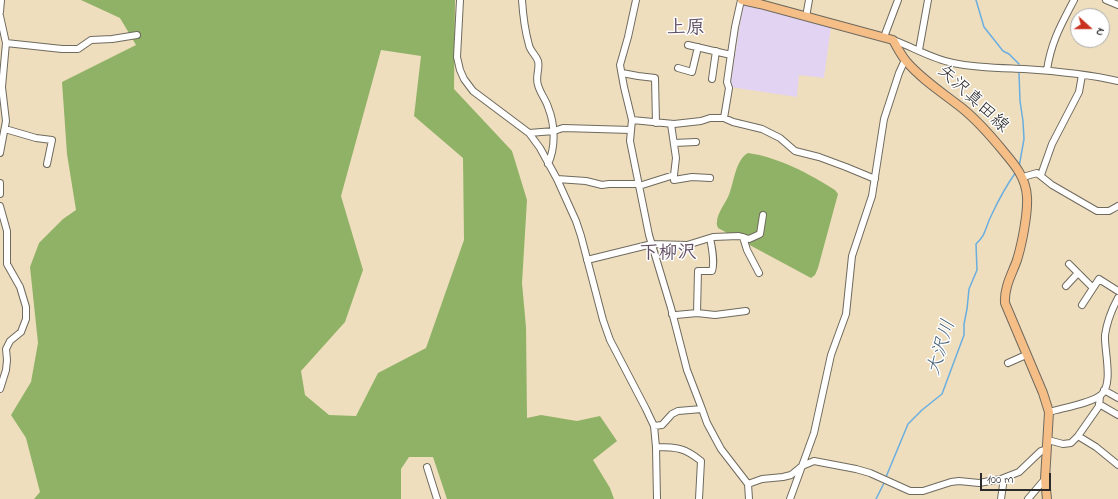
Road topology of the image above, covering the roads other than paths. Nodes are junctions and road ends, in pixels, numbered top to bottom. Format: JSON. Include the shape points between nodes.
{"nodes":[{"id":1,"x":1,"y":0,"type":"edge"},
{"id":2,"x":460,"y":0,"type":"edge"},
{"id":3,"x":522,"y":0,"type":"edge"},
{"id":4,"x":636,"y":0,"type":"edge"},
{"id":5,"x":742,"y":0,"type":"edge"},
{"id":6,"x":809,"y":0,"type":"edge"},
{"id":7,"x":898,"y":0,"type":"edge"},
{"id":8,"x":928,"y":0,"type":"edge"},
{"id":9,"x":1074,"y":0,"type":"edge"},
{"id":10,"x":1106,"y":0,"type":"edge"},
{"id":11,"x":760,"y":2,"type":"edge"},
{"id":12,"x":1118,"y":5,"type":"edge"},
{"id":13,"x":0,"y":10,"type":"edge"},
{"id":14,"x":0,"y":16,"type":"edge"},
{"id":15,"x":806,"y":17,"type":"junction"},
{"id":16,"x":137,"y":35,"type":"dead end"},
{"id":17,"x":884,"y":37,"type":"junction"},
{"id":18,"x":893,"y":40,"type":"junction"},
{"id":19,"x":6,"y":44,"type":"junction"},
{"id":20,"x":688,"y":45,"type":"dead end"},
{"id":21,"x":698,"y":47,"type":"junction"},
{"id":22,"x":919,"y":50,"type":"junction"},
{"id":23,"x":716,"y":51,"type":"junction"},
{"id":24,"x":731,"y":54,"type":"junction"},
{"id":25,"x":3,"y":59,"type":"edge"},
{"id":26,"x":905,"y":60,"type":"junction"},
{"id":27,"x":678,"y":68,"type":"dead end"},
{"id":28,"x":1047,"y":70,"type":"junction"},
{"id":29,"x":622,"y":73,"type":"junction"},
{"id":30,"x":1082,"y":75,"type":"junction"},
{"id":31,"x":712,"y":79,"type":"dead end"},
{"id":32,"x":1118,"y":81,"type":"edge"},
{"id":33,"x":724,"y":118,"type":"junction"},
{"id":34,"x":632,"y":120,"type":"junction"},
{"id":35,"x":656,"y":123,"type":"junction"},
{"id":36,"x":671,"y":124,"type":"junction"},
{"id":37,"x":3,"y":128,"type":"edge"},
{"id":38,"x":631,"y":130,"type":"junction"},
{"id":39,"x":554,"y":131,"type":"junction"},
{"id":40,"x":529,"y":133,"type":"junction"},
{"id":41,"x":696,"y":142,"type":"dead end"},
{"id":42,"x":674,"y":143,"type":"junction"},
{"id":43,"x":0,"y":153,"type":"edge"},
{"id":44,"x":47,"y":164,"type":"dead end"},
{"id":45,"x":548,"y":164,"type":"junction"},
{"id":46,"x":674,"y":175,"type":"junction"},
{"id":47,"x":1041,"y":175,"type":"junction"},
{"id":48,"x":1023,"y":177,"type":"junction"},
{"id":49,"x":710,"y":178,"type":"dead end"},
{"id":50,"x":557,"y":179,"type":"junction"},
{"id":51,"x":875,"y":179,"type":"junction"},
{"id":52,"x":0,"y":183,"type":"edge"},
{"id":53,"x":639,"y":185,"type":"junction"},
{"id":54,"x":0,"y":194,"type":"edge"},
{"id":55,"x":1118,"y":206,"type":"edge"},
{"id":56,"x":0,"y":207,"type":"edge"},
{"id":57,"x":763,"y":215,"type":"dead end"},
{"id":58,"x":3,"y":232,"type":"edge"},
{"id":59,"x":742,"y":237,"type":"junction"},
{"id":60,"x":710,"y":238,"type":"junction"},
{"id":61,"x":652,"y":244,"type":"junction"},
{"id":62,"x":587,"y":260,"type":"junction"},
{"id":63,"x":1069,"y":264,"type":"dead end"},
{"id":64,"x":759,"y":273,"type":"dead end"},
{"id":65,"x":1078,"y":273,"type":"junction"},
{"id":66,"x":1066,"y":286,"type":"dead end"},
{"id":67,"x":1094,"y":288,"type":"junction"},
{"id":68,"x":1118,"y":291,"type":"edge"},
{"id":69,"x":1118,"y":298,"type":"edge"},
{"id":70,"x":1082,"y":305,"type":"dead end"},
{"id":71,"x":746,"y":311,"type":"dead end"},
{"id":72,"x":697,"y":313,"type":"junction"},
{"id":73,"x":672,"y":314,"type":"junction"},
{"id":74,"x":1026,"y":355,"type":"junction"},
{"id":75,"x":1008,"y":363,"type":"dead end"},
{"id":76,"x":0,"y":389,"type":"edge"},
{"id":77,"x":1102,"y":393,"type":"junction"},
{"id":78,"x":1118,"y":398,"type":"edge"},
{"id":79,"x":1099,"y":404,"type":"junction"},
{"id":80,"x":702,"y":409,"type":"junction"},
{"id":81,"x":1049,"y":412,"type":"junction"},
{"id":82,"x":1118,"y":415,"type":"edge"},
{"id":83,"x":654,"y":426,"type":"junction"},
{"id":84,"x":1078,"y":436,"type":"junction"},
{"id":85,"x":1048,"y":440,"type":"junction"},
{"id":86,"x":656,"y":447,"type":"junction"},
{"id":87,"x":1047,"y":449,"type":"junction"},
{"id":88,"x":1118,"y":456,"type":"edge"},
{"id":89,"x":1116,"y":464,"type":"edge"},
{"id":90,"x":802,"y":466,"type":"junction"},
{"id":91,"x":427,"y":467,"type":"dead end"},
{"id":92,"x":1045,"y":479,"type":"junction"},
{"id":93,"x":1001,"y":480,"type":"junction"},
{"id":94,"x":748,"y":484,"type":"junction"},
{"id":95,"x":437,"y":499,"type":"edge"},
{"id":96,"x":658,"y":499,"type":"edge"},
{"id":97,"x":699,"y":499,"type":"edge"},
{"id":98,"x":749,"y":499,"type":"edge"},
{"id":99,"x":790,"y":499,"type":"edge"},
{"id":100,"x":1001,"y":499,"type":"edge"},
{"id":101,"x":1028,"y":499,"type":"edge"},
{"id":102,"x":1047,"y":499,"type":"edge"}],
"edges":[{"from":1,"to":13,"type":"street"},
{"from":2,"to":40,"type":"street","via":[[457,57],[464,80],[473,91]]},
{"from":3,"to":39,"type":"street","via":[[529,46],[538,62],[538,85],[549,108]]},
{"from":4,"to":29,"type":"street","via":[[620,65]]},
{"from":5,"to":11,"type":"main road"},
{"from":5,"to":24,"type":"street"},
{"from":6,"to":15,"type":"street"},
{"from":7,"to":17,"type":"street"},
{"from":8,"to":22,"type":"street"},
{"from":9,"to":28,"type":"street","via":[[1052,45]]},
{"from":10,"to":12,"type":"street"},
{"from":11,"to":15,"type":"main road"},
{"from":14,"to":19,"type":"street"},
{"from":15,"to":17,"type":"main road"},
{"from":16,"to":19,"type":"street","via":[[91,40],[78,49]]},
{"from":17,"to":18,"type":"main road"},
{"from":18,"to":22,"type":"street"},
{"from":18,"to":26,"type":"main road","name":"矢沢真田線"},
{"from":19,"to":25,"type":"street"},
{"from":20,"to":21,"type":"street"},
{"from":21,"to":23,"type":"street"},
{"from":21,"to":27,"type":"street","via":[[692,72]]},
{"from":22,"to":28,"type":"street","via":[[953,63],[992,68]]},
{"from":23,"to":24,"type":"street"},
{"from":23,"to":31,"type":"street"},
{"from":24,"to":33,"type":"street"},
{"from":25,"to":37,"type":"street","via":[[2,87],[6,121]]},
{"from":26,"to":48,"type":"main road","name":"矢沢真田線","via":[[982,126]]},
{"from":26,"to":51,"type":"street","via":[[884,120]]},
{"from":28,"to":30,"type":"street"},
{"from":29,"to":34,"type":"street"},
{"from":29,"to":35,"type":"street","via":[[655,78]]},
{"from":30,"to":32,"type":"street"},
{"from":30,"to":47,"type":"street","via":[[1079,92],[1052,144]]},
{"from":33,"to":36,"type":"street"},
{"from":33,"to":51,"type":"street","via":[[762,129],[780,138],[795,151],[819,157]]},
{"from":34,"to":35,"type":"street"},
{"from":34,"to":38,"type":"street"},
{"from":35,"to":36,"type":"street"},
{"from":36,"to":42,"type":"street"},
{"from":37,"to":43,"type":"street"},
{"from":37,"to":44,"type":"street","via":[[52,140]]},
{"from":38,"to":39,"type":"street","via":[[564,128]]},
{"from":38,"to":53,"type":"street","via":[[630,141]]},
{"from":39,"to":40,"type":"street"},
{"from":39,"to":45,"type":"street"},
{"from":40,"to":45,"type":"street"},
{"from":41,"to":42,"type":"street"},
{"from":42,"to":46,"type":"street"},
{"from":45,"to":50,"type":"street"},
{"from":46,"to":49,"type":"street","via":[[674,180]]},
{"from":46,"to":53,"type":"street"},
{"from":47,"to":48,"type":"street","via":[[1035,173]]},
{"from":47,"to":55,"type":"street","via":[[1052,185],[1097,211],[1109,211]]},
{"from":48,"to":74,"type":"main road","name":"矢沢真田線","via":[[1027,207],[1019,254],[1005,294],[1005,303]]},
{"from":50,"to":53,"type":"street","via":[[602,185]]},
{"from":50,"to":62,"type":"street","via":[[582,236]]},
{"from":51,"to":90,"type":"street","via":[[852,256],[846,314],[831,355],[814,433]]},
{"from":52,"to":54,"type":"street"},
{"from":53,"to":61,"type":"street"},
{"from":56,"to":58,"type":"street"},
{"from":57,"to":59,"type":"street","via":[[760,234],[749,239]]},
{"from":58,"to":76,"type":"street","via":[[7,264],[20,287],[26,306],[26,320],[21,332],[10,341],[6,349],[8,360]]},
{"from":59,"to":60,"type":"street"},
{"from":59,"to":64,"type":"street"},
{"from":60,"to":61,"type":"street","via":[[687,245]]},
{"from":60,"to":72,"type":"street","via":[[713,268],[712,271],[698,271]]},
{"from":61,"to":62,"type":"street"},
{"from":61,"to":73,"type":"street"},
{"from":62,"to":83,"type":"street","via":[[610,340]]},
{"from":63,"to":65,"type":"street"},
{"from":65,"to":66,"type":"street"},
{"from":65,"to":67,"type":"street"},
{"from":67,"to":68,"type":"street","via":[[1100,279]]},
{"from":67,"to":70,"type":"street"},
{"from":69,"to":77,"type":"street","via":[[1109,317],[1105,335],[1108,369]]},
{"from":71,"to":72,"type":"street","via":[[716,315]]},
{"from":72,"to":73,"type":"street"},
{"from":73,"to":80,"type":"street","via":[[687,370]]},
{"from":74,"to":75,"type":"street"},
{"from":74,"to":81,"type":"main road","name":"矢沢真田線"},
{"from":77,"to":78,"type":"street"},
{"from":77,"to":79,"type":"street"},
{"from":77,"to":81,"type":"street"},
{"from":79,"to":82,"type":"street"},
{"from":79,"to":84,"type":"street"},
{"from":80,"to":83,"type":"street","via":[[678,411],[662,425]]},
{"from":80,"to":94,"type":"street","via":[[721,449]]},
{"from":81,"to":85,"type":"main road","name":"矢沢真田線"},
{"from":83,"to":86,"type":"street"},
{"from":84,"to":85,"type":"street","via":[[1063,444]]},
{"from":84,"to":89,"type":"street"},
{"from":85,"to":87,"type":"main road","name":"矢沢真田線"},
{"from":86,"to":96,"type":"street"},
{"from":86,"to":97,"type":"street","via":[[683,449],[701,461]]},
{"from":87,"to":92,"type":"main road","name":"矢沢真田線"},
{"from":87,"to":93,"type":"street","via":[[1041,451],[1019,472]]},
{"from":88,"to":89,"type":"street"},
{"from":90,"to":93,"type":"street","via":[[814,461],[856,469],[916,492],[951,482],[979,483]]},
{"from":90,"to":94,"type":"street","via":[[791,475]]},
{"from":90,"to":99,"type":"street"},
{"from":91,"to":95,"type":"street"},
{"from":92,"to":101,"type":"street"},
{"from":92,"to":102,"type":"main road","name":"矢沢真田線"},
{"from":93,"to":100,"type":"street"},
{"from":94,"to":98,"type":"street"}]}
